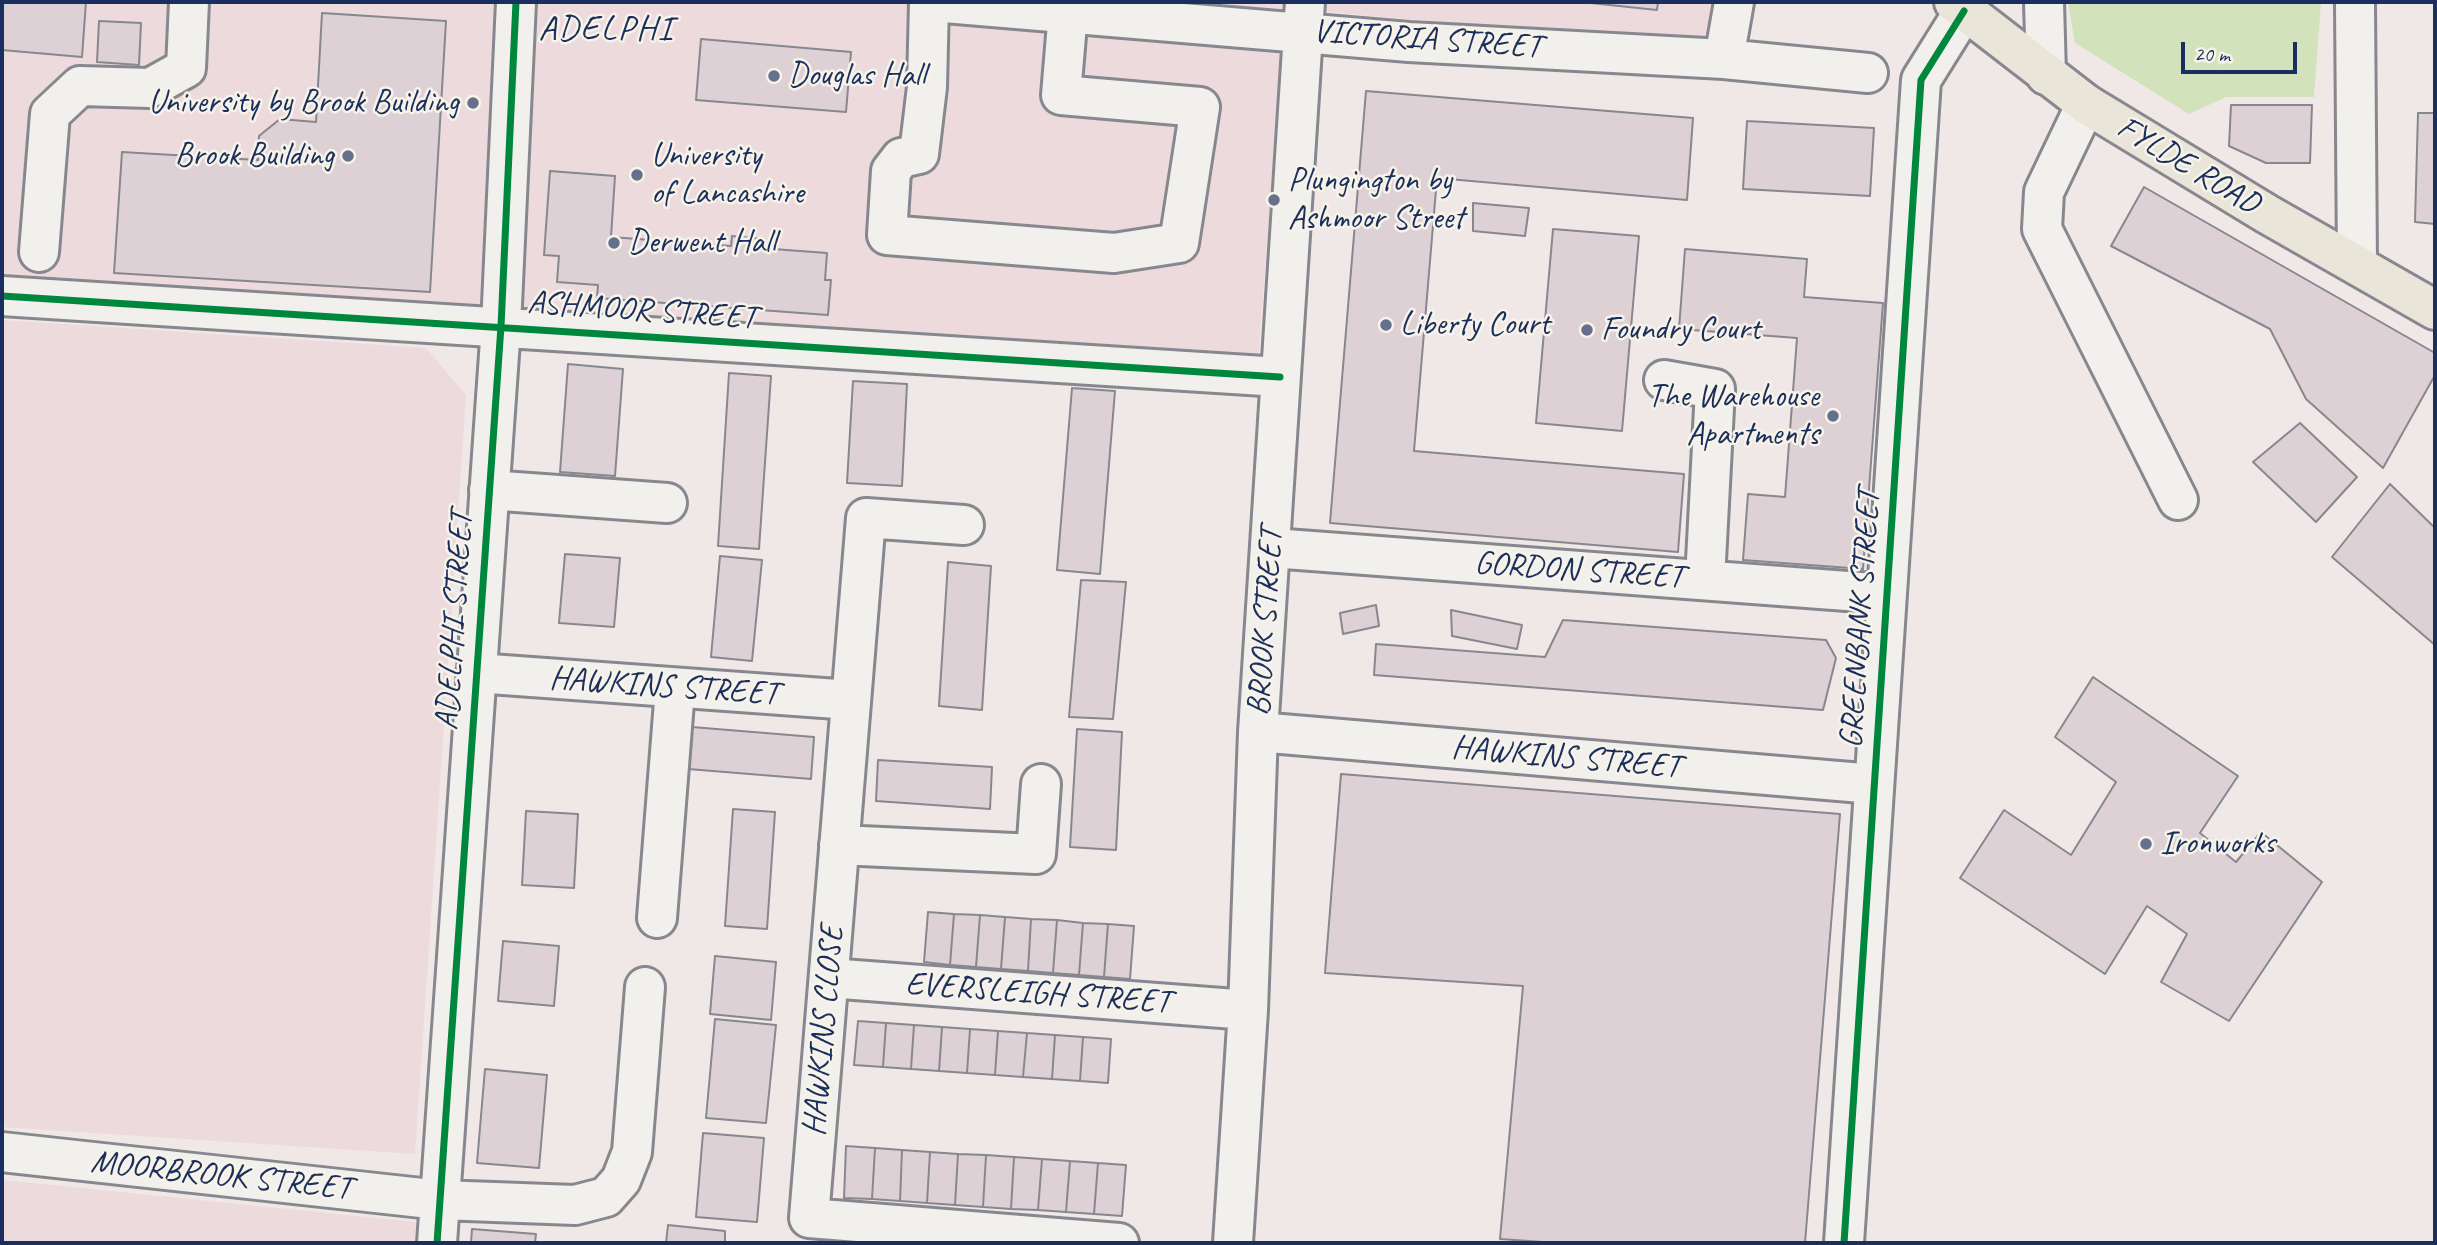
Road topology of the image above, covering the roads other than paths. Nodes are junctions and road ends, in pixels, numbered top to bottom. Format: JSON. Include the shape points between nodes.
{"nodes":[{"id":1,"x":189,"y":2,"type":"edge"},
{"id":2,"x":516,"y":2,"type":"edge"},
{"id":3,"x":931,"y":2,"type":"edge"},
{"id":4,"x":1734,"y":2,"type":"edge"},
{"id":5,"x":2044,"y":2,"type":"edge"},
{"id":6,"x":2355,"y":2,"type":"edge"},
{"id":7,"x":1959,"y":7,"type":"edge"},
{"id":8,"x":1090,"y":10,"type":"edge"},
{"id":9,"x":1304,"y":17,"type":"edge"},
{"id":10,"x":1724,"y":59,"type":"junction"},
{"id":11,"x":1868,"y":73,"type":"dead end"},
{"id":12,"x":2046,"y":75,"type":"junction"},
{"id":13,"x":2086,"y":104,"type":"junction"},
{"id":14,"x":39,"y":252,"type":"dead end"},
{"id":15,"x":2357,"y":264,"type":"junction"},
{"id":16,"x":2,"y":296,"type":"edge"},
{"id":17,"x":2435,"y":310,"type":"edge"},
{"id":18,"x":500,"y":326,"type":"junction"},
{"id":19,"x":1280,"y":377,"type":"junction"},
{"id":20,"x":1664,"y":380,"type":"dead end"},
{"id":21,"x":489,"y":490,"type":"junction"},
{"id":22,"x":2178,"y":500,"type":"dead end"},
{"id":23,"x":667,"y":503,"type":"dead end"},
{"id":24,"x":964,"y":525,"type":"dead end"},
{"id":25,"x":1272,"y":548,"type":"junction"},
{"id":26,"x":1705,"y":580,"type":"junction"},
{"id":27,"x":1887,"y":594,"type":"junction"},
{"id":28,"x":476,"y":673,"type":"junction"},
{"id":29,"x":675,"y":689,"type":"junction"},
{"id":30,"x":851,"y":700,"type":"junction"},
{"id":31,"x":1258,"y":732,"type":"junction"},
{"id":32,"x":1041,"y":784,"type":"dead end"},
{"id":33,"x":1874,"y":784,"type":"junction"},
{"id":34,"x":839,"y":845,"type":"junction"},
{"id":35,"x":657,"y":918,"type":"dead end"},
{"id":36,"x":829,"y":978,"type":"junction"},
{"id":37,"x":645,"y":987,"type":"dead end"},
{"id":38,"x":1248,"y":1010,"type":"junction"},
{"id":39,"x":2,"y":1152,"type":"edge"},
{"id":40,"x":440,"y":1200,"type":"junction"},
{"id":41,"x":437,"y":1243,"type":"edge"},
{"id":42,"x":1119,"y":1243,"type":"edge"},
{"id":43,"x":1233,"y":1243,"type":"edge"},
{"id":44,"x":1844,"y":1243,"type":"edge"}],
"edges":[{"from":1,"to":14,"type":"street","via":[[186,68],[149,88],[80,86],[50,114]]},
{"from":2,"to":18,"type":"street","name":"ADELPHI STREET"},
{"from":3,"to":8,"type":"street","name":"VICTORIA STREET"},
{"from":3,"to":8,"type":"street","via":[[919,154],[901,158],[891,171],[887,235],[1114,253],[1179,243],[1200,107],[1061,95]]},
{"from":4,"to":10,"type":"street"},
{"from":5,"to":12,"type":"street"},
{"from":6,"to":15,"type":"street"},
{"from":7,"to":12,"type":"main road","name":"FYLDE ROAD"},
{"from":7,"to":27,"type":"street","name":"GREENBANK STREET","via":[[1921,80]]},
{"from":8,"to":9,"type":"street","name":"VICTORIA STREET"},
{"from":9,"to":10,"type":"street","name":"VICTORIA STREET","via":[[1409,41]]},
{"from":9,"to":19,"type":"street","name":"BROOK STREET"},
{"from":10,"to":11,"type":"street","name":"VICTORIA STREET"},
{"from":12,"to":13,"type":"main road","name":"FYLDE ROAD"},
{"from":13,"to":15,"type":"main road","name":"FYLDE ROAD"},
{"from":13,"to":22,"type":"street","via":[[2044,192],[2042,229]]},
{"from":15,"to":17,"type":"main road","name":"FYLDE ROAD"},
{"from":16,"to":18,"type":"street","name":"ASHMOOR STREET"},
{"from":18,"to":19,"type":"street","name":"ASHMOOR STREET"},
{"from":18,"to":21,"type":"street","name":"ADELPHI STREET"},
{"from":19,"to":25,"type":"street","name":"BROOK STREET"},
{"from":20,"to":26,"type":"street","via":[[1715,389]]},
{"from":21,"to":23,"type":"street"},
{"from":21,"to":28,"type":"street","name":"ADELPHI STREET"},
{"from":24,"to":30,"type":"street","via":[[866,518]]},
{"from":25,"to":26,"type":"street","name":"GORDON STREET"},
{"from":25,"to":31,"type":"street","name":"BROOK STREET"},
{"from":26,"to":27,"type":"street","name":"GORDON STREET"},
{"from":27,"to":33,"type":"street","name":"GREENBANK STREET"},
{"from":28,"to":29,"type":"street","name":"HAWKINS STREET"},
{"from":28,"to":40,"type":"street","name":"ADELPHI STREET"},
{"from":29,"to":30,"type":"street","name":"HAWKINS STREET"},
{"from":29,"to":35,"type":"street"},
{"from":30,"to":34,"type":"street","name":"HAWKINS CLOSE"},
{"from":31,"to":33,"type":"street","name":"HAWKINS STREET"},
{"from":31,"to":38,"type":"street","name":"BROOK STREET"},
{"from":32,"to":34,"type":"street","via":[[1036,854]]},
{"from":33,"to":44,"type":"street","name":"GREENBANK STREET"},
{"from":34,"to":36,"type":"street","name":"HAWKINS CLOSE"},
{"from":36,"to":38,"type":"street","name":"EVERSLEIGH STREET"},
{"from":36,"to":42,"type":"street","name":"HAWKINS CLOSE","via":[[809,1218]]},
{"from":37,"to":40,"type":"street","name":"MOORBROOK STREET","via":[[632,1152],[621,1180],[606,1197],[575,1205]]},
{"from":38,"to":43,"type":"street","name":"BROOK STREET"},
{"from":39,"to":40,"type":"street","name":"MOORBROOK STREET"},
{"from":40,"to":41,"type":"street","name":"ADELPHI STREET"}]}
